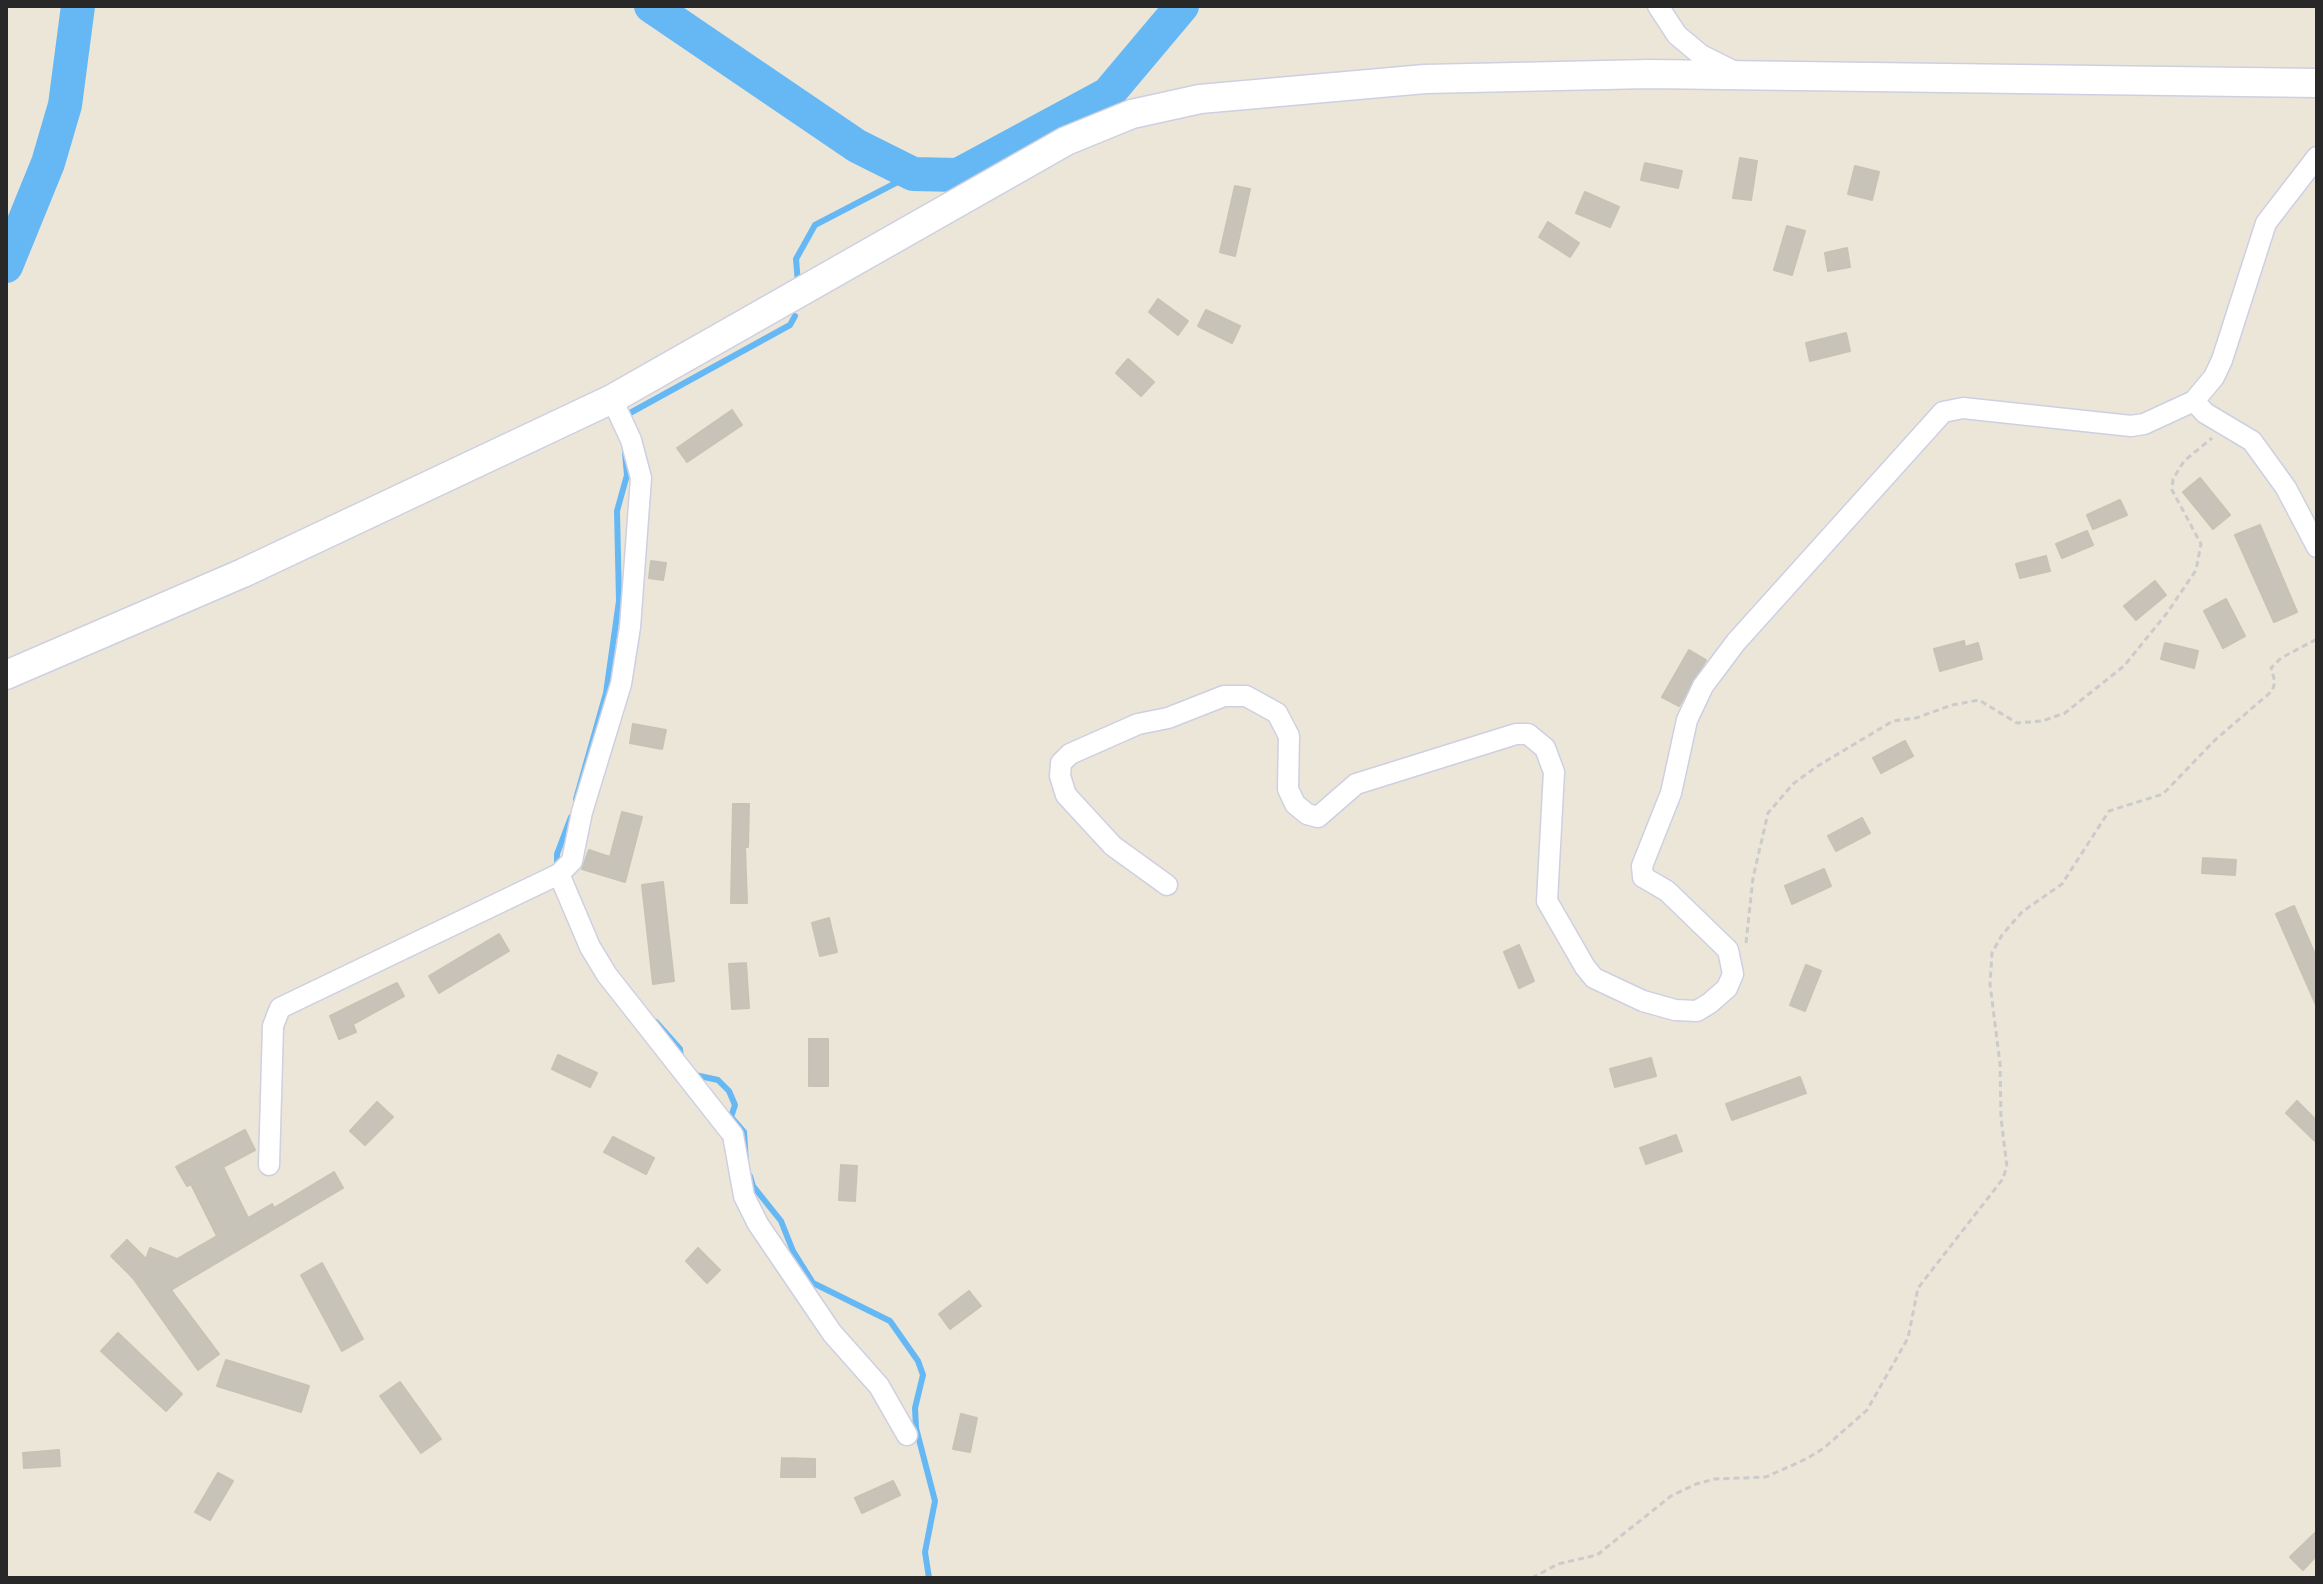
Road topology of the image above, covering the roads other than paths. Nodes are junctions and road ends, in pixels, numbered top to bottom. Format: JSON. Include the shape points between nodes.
{"nodes":[{"id":1,"x":1658,"y":6,"type":"edge"},
{"id":2,"x":1740,"y":75,"type":"junction"},
{"id":3,"x":2317,"y":83,"type":"edge"},
{"id":4,"x":2317,"y":157,"type":"edge"},
{"id":5,"x":612,"y":399,"type":"junction"},
{"id":6,"x":2194,"y":401,"type":"junction"},
{"id":7,"x":2317,"y":547,"type":"edge"},
{"id":8,"x":6,"y":675,"type":"edge"},
{"id":9,"x":559,"y":874,"type":"junction"},
{"id":10,"x":1167,"y":885,"type":"dead end"},
{"id":11,"x":269,"y":1165,"type":"dead end"},
{"id":12,"x":907,"y":1435,"type":"dead end"}],
"edges":[{"from":1,"to":2,"type":"street","via":[[1677,35],[1701,55]]},
{"from":2,"to":3,"type":"main road"},
{"from":2,"to":5,"type":"main road","via":[[1425,79],[1200,99],[1132,114],[1053,148]]},
{"from":4,"to":6,"type":"street","via":[[2266,223],[2222,360]]},
{"from":5,"to":8,"type":"main road","via":[[243,573]]},
{"from":5,"to":9,"type":"street","via":[[641,478],[630,627],[621,684],[572,861]]},
{"from":6,"to":7,"type":"street","via":[[2244,434],[2273,467]]},
{"from":6,"to":10,"type":"street","via":[[2131,426],[1963,408],[1943,412],[1736,642],[1692,705],[1671,793],[1642,866],[1643,877],[1676,899],[1728,950],[1733,974],[1727,988],[1697,1011],[1643,1001],[1594,978],[1551,913],[1547,901],[1554,772],[1545,748],[1528,734],[1356,784],[1318,817],[1295,804],[1288,789],[1289,736],[1277,713],[1246,696],[1224,696],[1138,724],[1070,754],[1061,763],[1066,795],[1113,846]]},
{"from":9,"to":11,"type":"street","via":[[280,1008],[273,1026]]},
{"from":9,"to":12,"type":"street","via":[[607,975],[733,1135],[744,1196],[758,1224],[832,1333],[879,1386]]}]}
